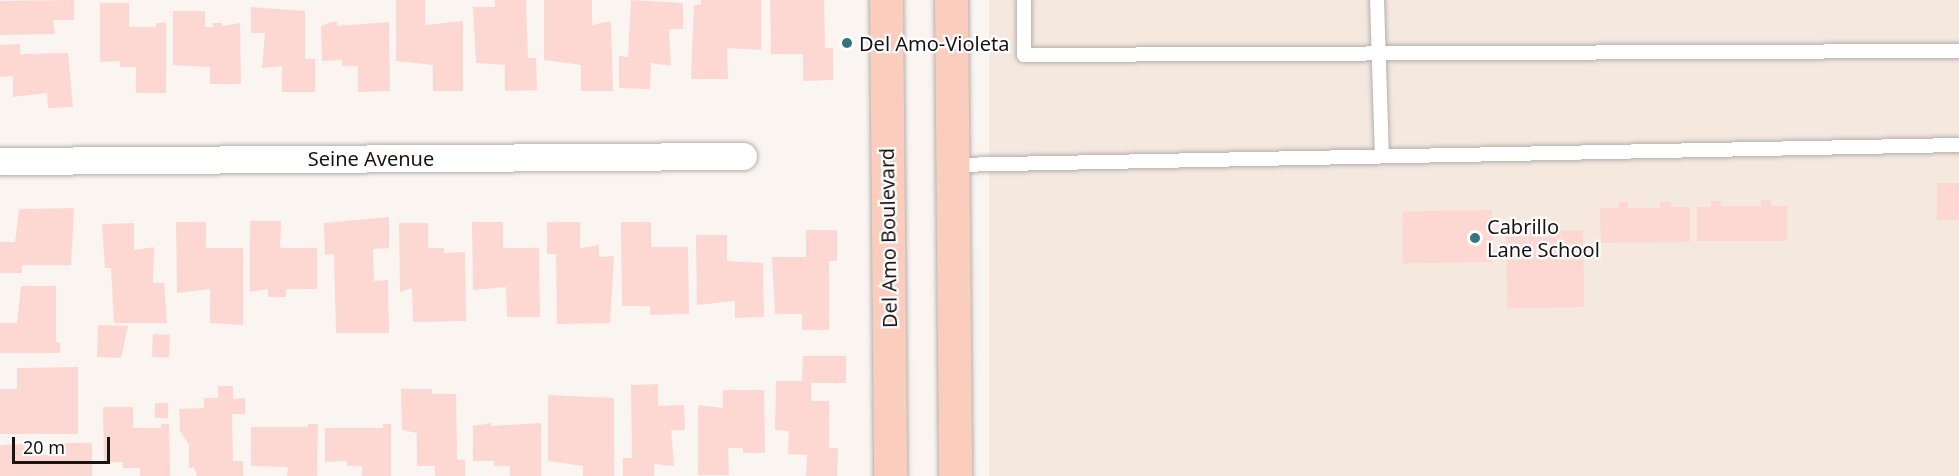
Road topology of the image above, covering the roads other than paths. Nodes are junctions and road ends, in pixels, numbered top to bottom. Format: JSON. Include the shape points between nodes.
{"nodes":[{"id":1,"x":885,"y":0,"type":"edge"},
{"id":2,"x":951,"y":0,"type":"edge"},
{"id":3,"x":1024,"y":0,"type":"edge"},
{"id":4,"x":1377,"y":0,"type":"edge"},
{"id":5,"x":1959,"y":51,"type":"edge"},
{"id":6,"x":1379,"y":55,"type":"junction"},
{"id":7,"x":1959,"y":145,"type":"edge"},
{"id":8,"x":743,"y":156,"type":"dead end"},
{"id":9,"x":1382,"y":156,"type":"junction"},
{"id":10,"x":0,"y":161,"type":"edge"},
{"id":11,"x":953,"y":165,"type":"junction"},
{"id":12,"x":890,"y":476,"type":"edge"},
{"id":13,"x":956,"y":476,"type":"edge"}],
"edges":[{"from":1,"to":12,"type":"main road","name":"Del Amo Boulevard"},
{"from":2,"to":11,"type":"main road"},
{"from":3,"to":6,"type":"lane","via":[[1024,55]]},
{"from":4,"to":6,"type":"lane"},
{"from":5,"to":6,"type":"lane"},
{"from":6,"to":9,"type":"lane"},
{"from":7,"to":9,"type":"lane"},
{"from":8,"to":10,"type":"street","name":"Seine Avenue"},
{"from":9,"to":11,"type":"lane"},
{"from":11,"to":13,"type":"main road"}]}
